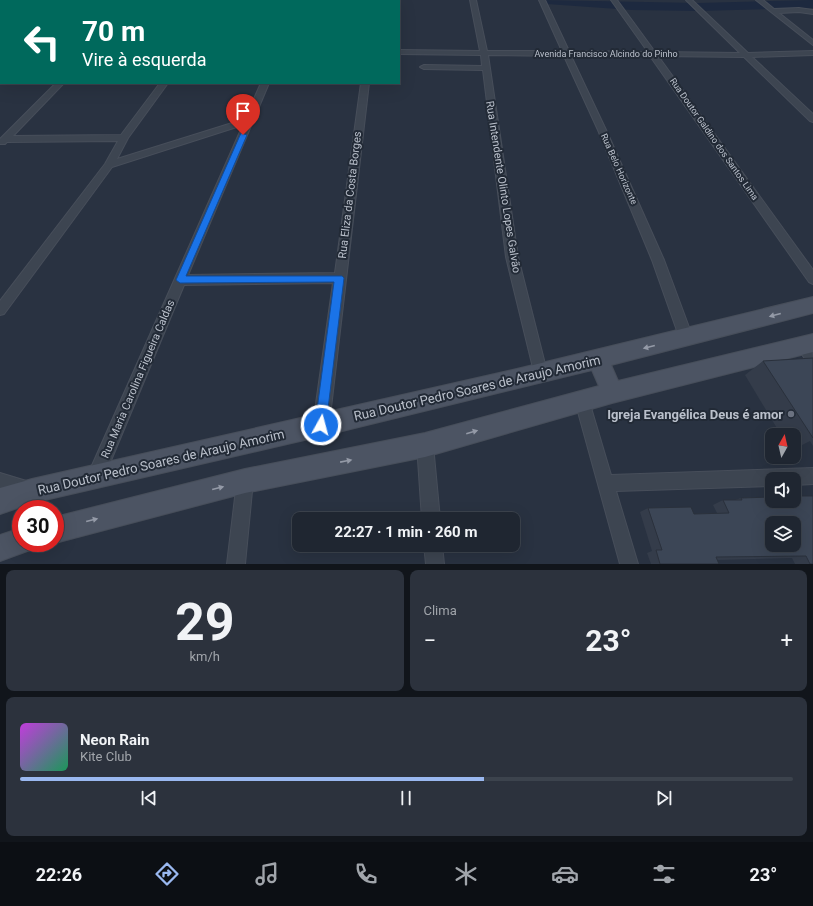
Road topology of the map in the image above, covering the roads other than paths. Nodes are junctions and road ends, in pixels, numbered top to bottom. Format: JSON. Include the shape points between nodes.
{"nodes":[{"id":1,"x":473,"y":0,"type":"edge"},
{"id":2,"x":758,"y":0,"type":"edge"},
{"id":3,"x":690,"y":1,"type":"edge"},
{"id":4,"x":542,"y":2,"type":"edge"},
{"id":5,"x":616,"y":4,"type":"edge"},
{"id":6,"x":769,"y":9,"type":"junction"},
{"id":7,"x":813,"y":12,"type":"edge"},
{"id":8,"x":813,"y":43,"type":"edge"},
{"id":9,"x":400,"y":52,"type":"edge"},
{"id":10,"x":484,"y":53,"type":"junction"},
{"id":11,"x":813,"y":53,"type":"edge"},
{"id":12,"x":567,"y":54,"type":"junction"},
{"id":13,"x":653,"y":54,"type":"junction"},
{"id":14,"x":748,"y":55,"type":"junction"},
{"id":15,"x":424,"y":67,"type":"dead end"},
{"id":16,"x":486,"y":68,"type":"junction"},
{"id":17,"x":59,"y":84,"type":"edge"},
{"id":18,"x":163,"y":84,"type":"edge"},
{"id":19,"x":265,"y":84,"type":"edge"},
{"id":20,"x":365,"y":84,"type":"edge"},
{"id":21,"x":813,"y":119,"type":"edge"},
{"id":22,"x":250,"y":120,"type":"junction"},
{"id":23,"x":124,"y":138,"type":"junction"},
{"id":24,"x":2,"y":141,"type":"edge"},
{"id":25,"x":109,"y":166,"type":"junction"},
{"id":26,"x":339,"y":278,"type":"junction"},
{"id":27,"x":813,"y":279,"type":"edge"},
{"id":28,"x":180,"y":280,"type":"junction"},
{"id":29,"x":813,"y":305,"type":"edge"},
{"id":30,"x":0,"y":310,"type":"edge"},
{"id":31,"x":686,"y":338,"type":"junction"},
{"id":32,"x":810,"y":349,"type":"edge"},
{"id":33,"x":599,"y":360,"type":"junction"},
{"id":34,"x":540,"y":372,"type":"junction"},
{"id":35,"x":612,"y":393,"type":"junction"},
{"id":36,"x":582,"y":401,"type":"junction"},
{"id":37,"x":321,"y":425,"type":"junction"},
{"id":38,"x":425,"y":445,"type":"junction"},
{"id":39,"x":96,"y":476,"type":"junction"},
{"id":40,"x":813,"y":476,"type":"edge"},
{"id":41,"x":0,"y":481,"type":"edge"},
{"id":42,"x":245,"y":481,"type":"junction"},
{"id":43,"x":606,"y":483,"type":"junction"},
{"id":44,"x":32,"y":491,"type":"junction"},
{"id":45,"x":0,"y":501,"type":"edge"},
{"id":46,"x":430,"y":512,"type":"edge"},
{"id":47,"x":64,"y":528,"type":"edge"},
{"id":48,"x":12,"y":544,"type":"edge"},
{"id":49,"x":0,"y":548,"type":"edge"},
{"id":50,"x":434,"y":552,"type":"edge"},
{"id":51,"x":236,"y":564,"type":"edge"},
{"id":52,"x":435,"y":564,"type":"edge"},
{"id":53,"x":629,"y":564,"type":"edge"}],
"edges":[{"from":1,"to":10,"type":"street","name":"Rua Intendente Olinto Lopes Galvão"},
{"from":2,"to":6,"type":"street"},
{"from":3,"to":14,"type":"street"},
{"from":4,"to":12,"type":"street","name":"Rua Belo Horizonte"},
{"from":5,"to":13,"type":"street","name":"Rua Doutor Galdino dos Santos Lima"},
{"from":6,"to":7,"type":"street"},
{"from":6,"to":8,"type":"street"},
{"from":9,"to":10,"type":"street","name":"Avenida Francisco Alcindo do Pinho"},
{"from":10,"to":12,"type":"street","name":"Avenida Francisco Alcindo do Pinho"},
{"from":10,"to":16,"type":"street","name":"Rua Intendente Olinto Lopes Galvão"},
{"from":11,"to":14,"type":"street","name":"Avenida Francisco Alcindo do Pinho"},
{"from":12,"to":13,"type":"street","name":"Avenida Francisco Alcindo do Pinho"},
{"from":12,"to":31,"type":"street","name":"Rua Belo Horizonte","via":[[658,260]]},
{"from":13,"to":14,"type":"street","name":"Avenida Francisco Alcindo do Pinho"},
{"from":13,"to":27,"type":"street","name":"Rua Doutor Galdino dos Santos Lima"},
{"from":14,"to":21,"type":"street"},
{"from":15,"to":16,"type":"street"},
{"from":16,"to":34,"type":"street","name":"Rua Intendente Olinto Lopes Galvão","via":[[512,257]]},
{"from":17,"to":24,"type":"street"},
{"from":18,"to":23,"type":"street"},
{"from":19,"to":22,"type":"street","name":"Rua Maria Carolina Figueira Caldas"},
{"from":20,"to":26,"type":"street","name":"Rua Eliza da Costa Borges"},
{"from":22,"to":25,"type":"street"},
{"from":22,"to":28,"type":"street","name":"Rua Maria Carolina Figueira Caldas"},
{"from":23,"to":24,"type":"street"},
{"from":23,"to":25,"type":"street"},
{"from":25,"to":30,"type":"street"},
{"from":26,"to":28,"type":"street"},
{"from":26,"to":37,"type":"street","name":"Rua Eliza da Costa Borges"},
{"from":28,"to":39,"type":"street","name":"Rua Maria Carolina Figueira Caldas"},
{"from":29,"to":31,"type":"street","name":"Rua Doutor Pedro Soares de Araujo Amorim","one_way":true},
{"from":31,"to":33,"type":"street","name":"Rua Doutor Pedro Soares de Araujo Amorim","one_way":true},
{"from":32,"to":35,"type":"street"},
{"from":33,"to":34,"type":"street","name":"Rua Doutor Pedro Soares de Araujo Amorim"},
{"from":33,"to":35,"type":"street"},
{"from":34,"to":37,"type":"street","name":"Rua Doutor Pedro Soares de Araujo Amorim"},
{"from":35,"to":36,"type":"street"},
{"from":38,"to":36,"type":"street","one_way":true},
{"from":36,"to":43,"type":"street"},
{"from":37,"to":39,"type":"street","name":"Rua Doutor Pedro Soares de Araujo Amorim"},
{"from":42,"to":38,"type":"street","one_way":true},
{"from":38,"to":46,"type":"street"},
{"from":39,"to":44,"type":"street","name":"Rua Doutor Pedro Soares de Araujo Amorim"},
{"from":40,"to":43,"type":"street"},
{"from":41,"to":44,"type":"street"},
{"from":47,"to":42,"type":"street","one_way":true},
{"from":42,"to":51,"type":"street"},
{"from":43,"to":53,"type":"street"},
{"from":44,"to":45,"type":"street","name":"Rua Doutor Pedro Soares de Araujo Amorim"},
{"from":48,"to":49,"type":"street"},
{"from":50,"to":52,"type":"street"}]}
